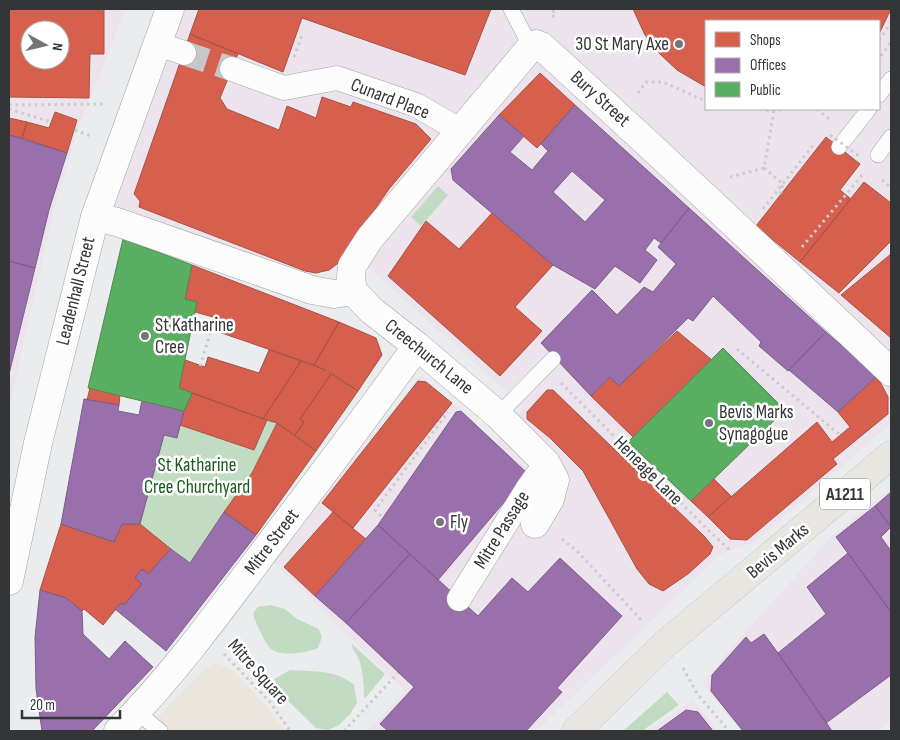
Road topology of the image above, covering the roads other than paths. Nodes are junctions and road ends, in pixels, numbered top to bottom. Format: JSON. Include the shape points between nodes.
{"nodes":[{"id":1,"x":170,"y":9,"type":"edge"},
{"id":2,"x":511,"y":9,"type":"edge"},
{"id":3,"x":158,"y":44,"type":"junction"},
{"id":4,"x":531,"y":47,"type":"junction"},
{"id":5,"x":184,"y":54,"type":"tunnel mouth"},
{"id":6,"x":232,"y":69,"type":"tunnel mouth"},
{"id":7,"x":891,"y":79,"type":"edge"},
{"id":8,"x":880,"y":95,"type":"edge"},
{"id":9,"x":868,"y":110,"type":"edge"},
{"id":10,"x":458,"y":132,"type":"junction"},
{"id":11,"x":891,"y":137,"type":"edge"},
{"id":12,"x":835,"y":141,"type":"road end"},
{"id":13,"x":878,"y":156,"type":"dead end"},
{"id":14,"x":95,"y":216,"type":"junction"},
{"id":15,"x":353,"y":291,"type":"junction"},
{"id":16,"x":417,"y":346,"type":"junction"},
{"id":17,"x":550,"y":362,"type":"road end"},
{"id":18,"x":891,"y":372,"type":"edge"},
{"id":19,"x":498,"y":415,"type":"junction"},
{"id":20,"x":891,"y":455,"type":"edge"},
{"id":21,"x":546,"y":463,"type":"junction"},
{"id":22,"x":535,"y":524,"type":"road end"},
{"id":23,"x":9,"y":581,"type":"edge"},
{"id":24,"x":459,"y":599,"type":"dead end"},
{"id":25,"x":137,"y":712,"type":"junction"},
{"id":26,"x":118,"y":731,"type":"edge"},
{"id":27,"x":160,"y":731,"type":"edge"},
{"id":28,"x":576,"y":731,"type":"edge"}],
"edges":[{"from":1,"to":3,"type":"street","name":"Leadenhall Street"},
{"from":2,"to":4,"type":"lane"},
{"from":3,"to":5,"type":"street"},
{"from":3,"to":14,"type":"street","name":"Leadenhall Street"},
{"from":4,"to":10,"type":"street"},
{"from":4,"to":18,"type":"street","name":"Bury Street","via":[[541,46],[661,154]]},
{"from":6,"to":10,"type":"street","name":"Cunard Place","via":[[284,88],[337,78],[416,105]]},
{"from":7,"to":8,"type":"lane"},
{"from":9,"to":12,"type":"lane"},
{"from":10,"to":15,"type":"street","via":[[370,238],[352,266]]},
{"from":11,"to":13,"type":"lane"},
{"from":14,"to":15,"type":"street","via":[[312,290],[334,294]]},
{"from":14,"to":23,"type":"street","name":"Leadenhall Street","via":[[38,443]]},
{"from":15,"to":16,"type":"street","name":"Creechurch Lane","via":[[370,310]]},
{"from":16,"to":19,"type":"street","name":"Creechurch Lane"},
{"from":16,"to":25,"type":"street","name":"Mitre Street","via":[[204,634]]},
{"from":17,"to":19,"type":"lane"},
{"from":19,"to":21,"type":"street","name":"Creechurch Lane"},
{"from":20,"to":28,"type":"main road","name":"Bevis Marks","number":"A1211","via":[[755,570],[671,652]]},
{"from":21,"to":22,"type":"street","name":"Creechurch Lane","via":[[555,480],[550,499]]},
{"from":21,"to":24,"type":"street","name":"Mitre Passage"},
{"from":25,"to":26,"type":"street","name":"Mitre Street"},
{"from":25,"to":27,"type":"lane"}]}
